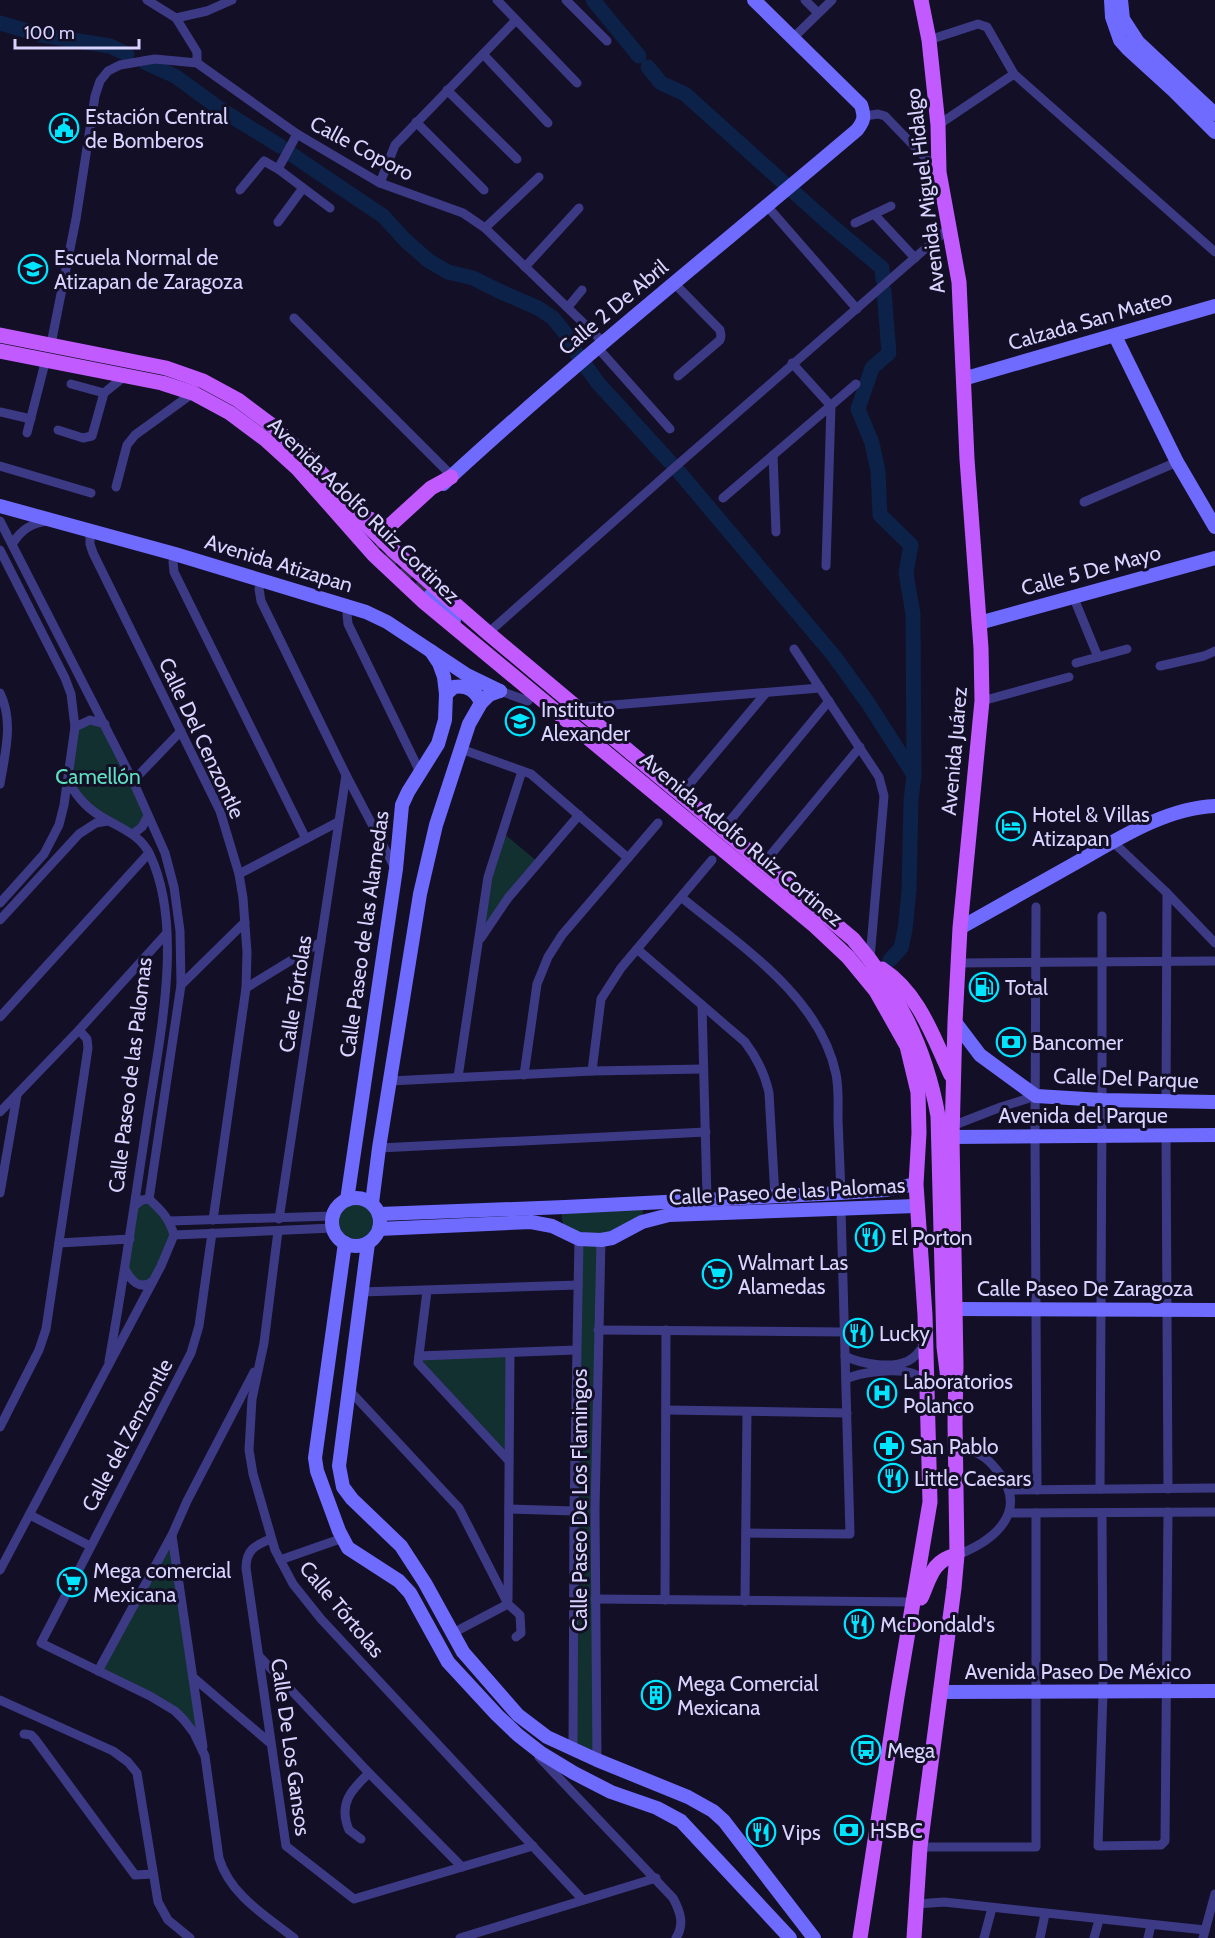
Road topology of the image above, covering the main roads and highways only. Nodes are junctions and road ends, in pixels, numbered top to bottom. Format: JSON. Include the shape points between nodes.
{"nodes":[{"id":1,"x":921,"y":0,"type":"edge"},
{"id":2,"x":0,"y":335,"type":"edge"},
{"id":3,"x":51,"y":344,"type":"junction"},
{"id":4,"x":0,"y":351,"type":"edge"},
{"id":5,"x":46,"y":359,"type":"junction"},
{"id":6,"x":967,"y":372,"type":"joint"},
{"id":7,"x":309,"y":459,"type":"junction"},
{"id":8,"x":452,"y":476,"type":"road end"},
{"id":9,"x":872,"y":962,"type":"junction"},
{"id":10,"x":937,"y":1046,"type":"junction"},
{"id":11,"x":910,"y":1054,"type":"junction"},
{"id":12,"x":954,"y":1081,"type":"junction"},
{"id":13,"x":952,"y":1132,"type":"junction"},
{"id":14,"x":925,"y":1315,"type":"junction"},
{"id":15,"x":955,"y":1423,"type":"junction"},
{"id":16,"x":957,"y":1555,"type":"junction"},
{"id":17,"x":912,"y":1619,"type":"junction"},
{"id":18,"x":863,"y":1933,"type":"edge"},
{"id":19,"x":913,"y":1937,"type":"edge"}],
"edges":[{"from":1,"to":6,"type":"main road","name":"Avenida Miguel Hidalgo","via":[[929,39],[939,172],[959,282]]},
{"from":2,"to":3,"type":"main road","name":"Avenida Adolfo Ruiz Cortinez"},
{"from":3,"to":5,"type":"main road"},
{"from":3,"to":7,"type":"main road","name":"Avenida Adolfo Ruiz Cortinez","via":[[166,368],[203,381],[238,400]]},
{"from":4,"to":5,"type":"main road","name":"Avenida Adolfo Ruiz Cortinez"},
{"from":5,"to":11,"type":"main road","name":"Avenida Adolfo Ruiz Cortinez","via":[[193,393],[230,413],[265,439],[408,588],[849,957],[876,991]]},
{"from":6,"to":12,"type":"main road","name":"Avenida Juárez","via":[[982,701],[960,928]]},
{"from":7,"to":8,"type":"main road","via":[[381,530],[431,488]]},
{"from":7,"to":9,"type":"main road","name":"Avenida Adolfo Ruiz Cortinez","via":[[394,551],[831,919]]},
{"from":9,"to":10,"type":"main road","via":[[903,985]]},
{"from":9,"to":15,"type":"main road","name":"Avenida Adolfo Ruiz Cortinez","via":[[908,1020],[932,1083],[938,1116],[944,1347]]},
{"from":10,"to":11,"type":"main road","via":[[933,1055],[924,1060]]},
{"from":10,"to":12,"type":"main road"},
{"from":11,"to":14,"type":"main road","name":"Avenida Adolfo Ruiz Cortinez","via":[[918,1092],[916,1206]]},
{"from":12,"to":13,"type":"main road","name":"Avenida Juárez"},
{"from":13,"to":14,"type":"main road","via":[[940,1136],[931,1156]]},
{"from":13,"to":15,"type":"main road","name":"Avenida Juárez"},
{"from":14,"to":17,"type":"main road","via":[[930,1502]]},
{"from":15,"to":16,"type":"main road"},
{"from":16,"to":17,"type":"main road","via":[[946,1557],[933,1570]]},
{"from":16,"to":19,"type":"main road","via":[[920,1847]]},
{"from":17,"to":18,"type":"main road"}]}
